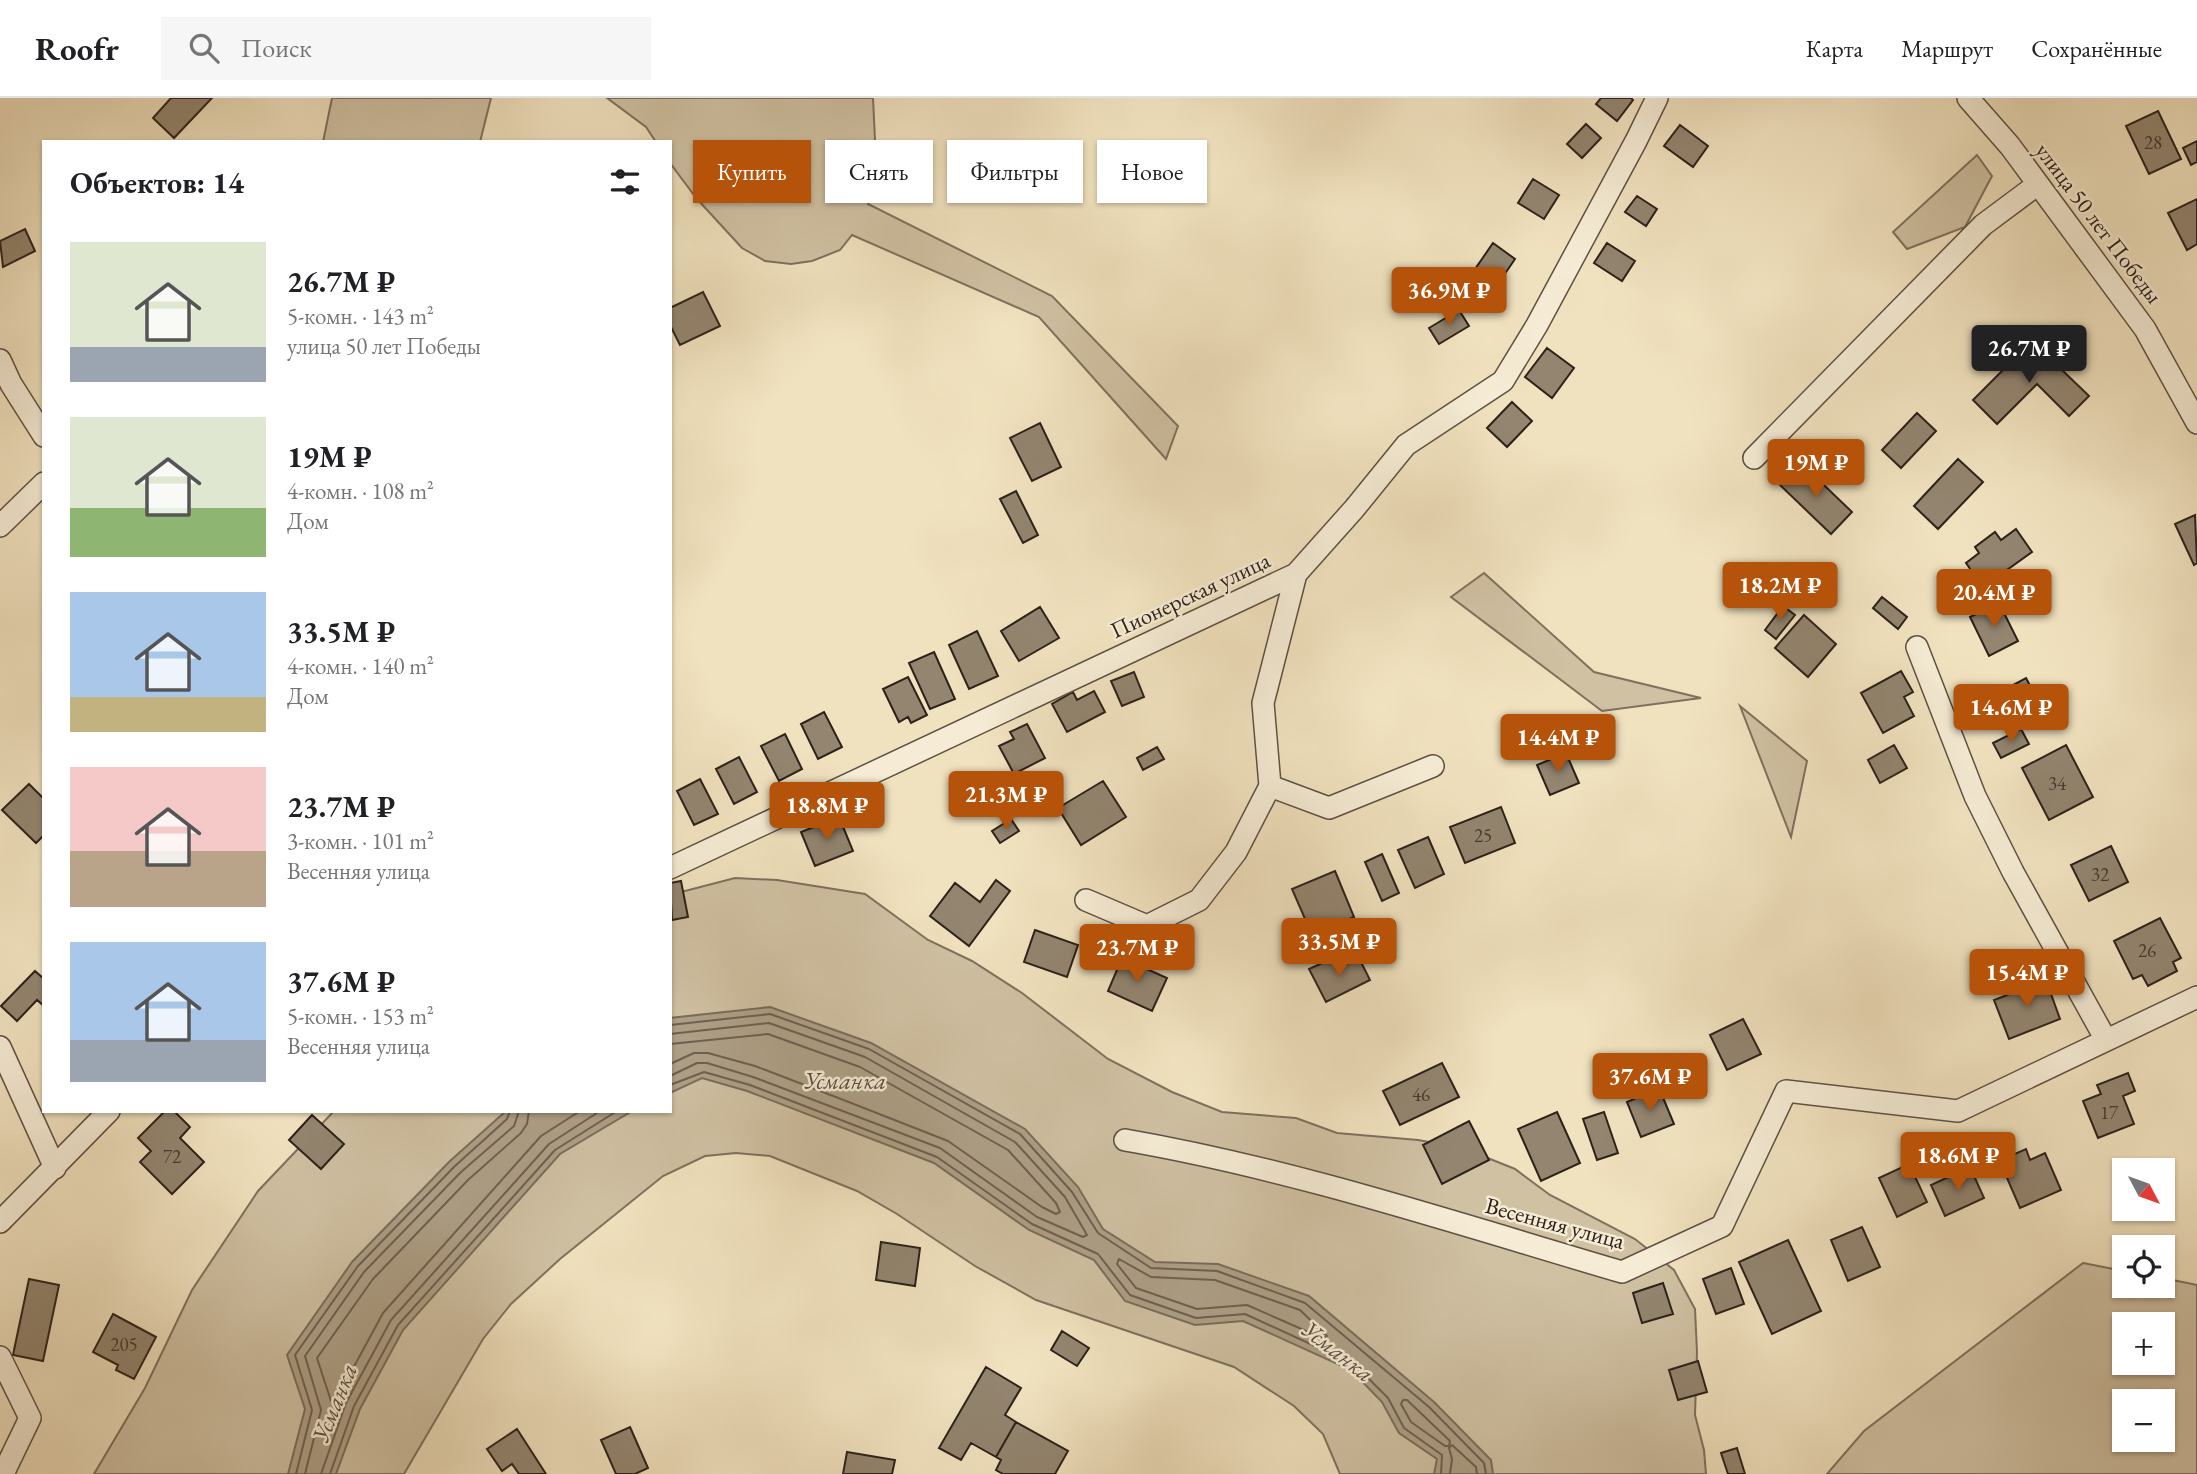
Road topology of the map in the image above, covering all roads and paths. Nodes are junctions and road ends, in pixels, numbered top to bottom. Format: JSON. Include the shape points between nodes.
{"nodes":[{"id":1,"x":1657,"y":98,"type":"edge"},
{"id":2,"x":1968,"y":98,"type":"edge"},
{"id":3,"x":2038,"y":184,"type":"junction"},
{"id":4,"x":0,"y":360,"type":"edge"},
{"id":5,"x":2197,"y":423,"type":"edge"},
{"id":6,"x":42,"y":433,"type":"edge"},
{"id":7,"x":1754,"y":458,"type":"dead end"},
{"id":8,"x":42,"y":486,"type":"edge"},
{"id":9,"x":0,"y":526,"type":"edge"},
{"id":10,"x":1296,"y":574,"type":"junction"},
{"id":11,"x":1917,"y":647,"type":"dead end"},
{"id":12,"x":1433,"y":766,"type":"dead end"},
{"id":13,"x":1270,"y":786,"type":"junction"},
{"id":14,"x":672,"y":867,"type":"edge"},
{"id":15,"x":1086,"y":900,"type":"dead end"},
{"id":16,"x":2197,"y":997,"type":"edge"},
{"id":17,"x":2106,"y":1040,"type":"junction"},
{"id":18,"x":0,"y":1047,"type":"edge"},
{"id":19,"x":107,"y":1113,"type":"edge"},
{"id":20,"x":1125,"y":1140,"type":"dead end"},
{"id":21,"x":55,"y":1168,"type":"junction"},
{"id":22,"x":0,"y":1222,"type":"edge"},
{"id":23,"x":0,"y":1357,"type":"edge"},
{"id":24,"x":3,"y":1474,"type":"edge"}],
"edges":[{"from":1,"to":10,"type":"street","name":"Пионерская улица","via":[[1503,381],[1406,445]]},
{"from":2,"to":3,"type":"street","name":"улица 50 лет Победы"},
{"from":3,"to":5,"type":"street","name":"улица 50 лет Победы","via":[[2145,328]]},
{"from":3,"to":7,"type":"street","via":[[1983,225]]},
{"from":4,"to":6,"type":"street"},
{"from":8,"to":9,"type":"street"},
{"from":10,"to":13,"type":"street","via":[[1263,703]]},
{"from":10,"to":14,"type":"street","name":"Пионерская улица"},
{"from":11,"to":17,"type":"street","via":[[1975,796]]},
{"from":12,"to":13,"type":"street","via":[[1329,808]]},
{"from":13,"to":15,"type":"street","via":[[1236,852],[1199,900],[1147,926]]},
{"from":16,"to":17,"type":"street","name":"Весенняя улица"},
{"from":17,"to":20,"type":"street","name":"Весенняя улица","via":[[1958,1111],[1786,1091],[1723,1226],[1622,1272],[1277,1173]]},
{"from":18,"to":21,"type":"street"},
{"from":19,"to":21,"type":"street"},
{"from":21,"to":22,"type":"street"},
{"from":23,"to":24,"type":"street","via":[[30,1418]]}]}
